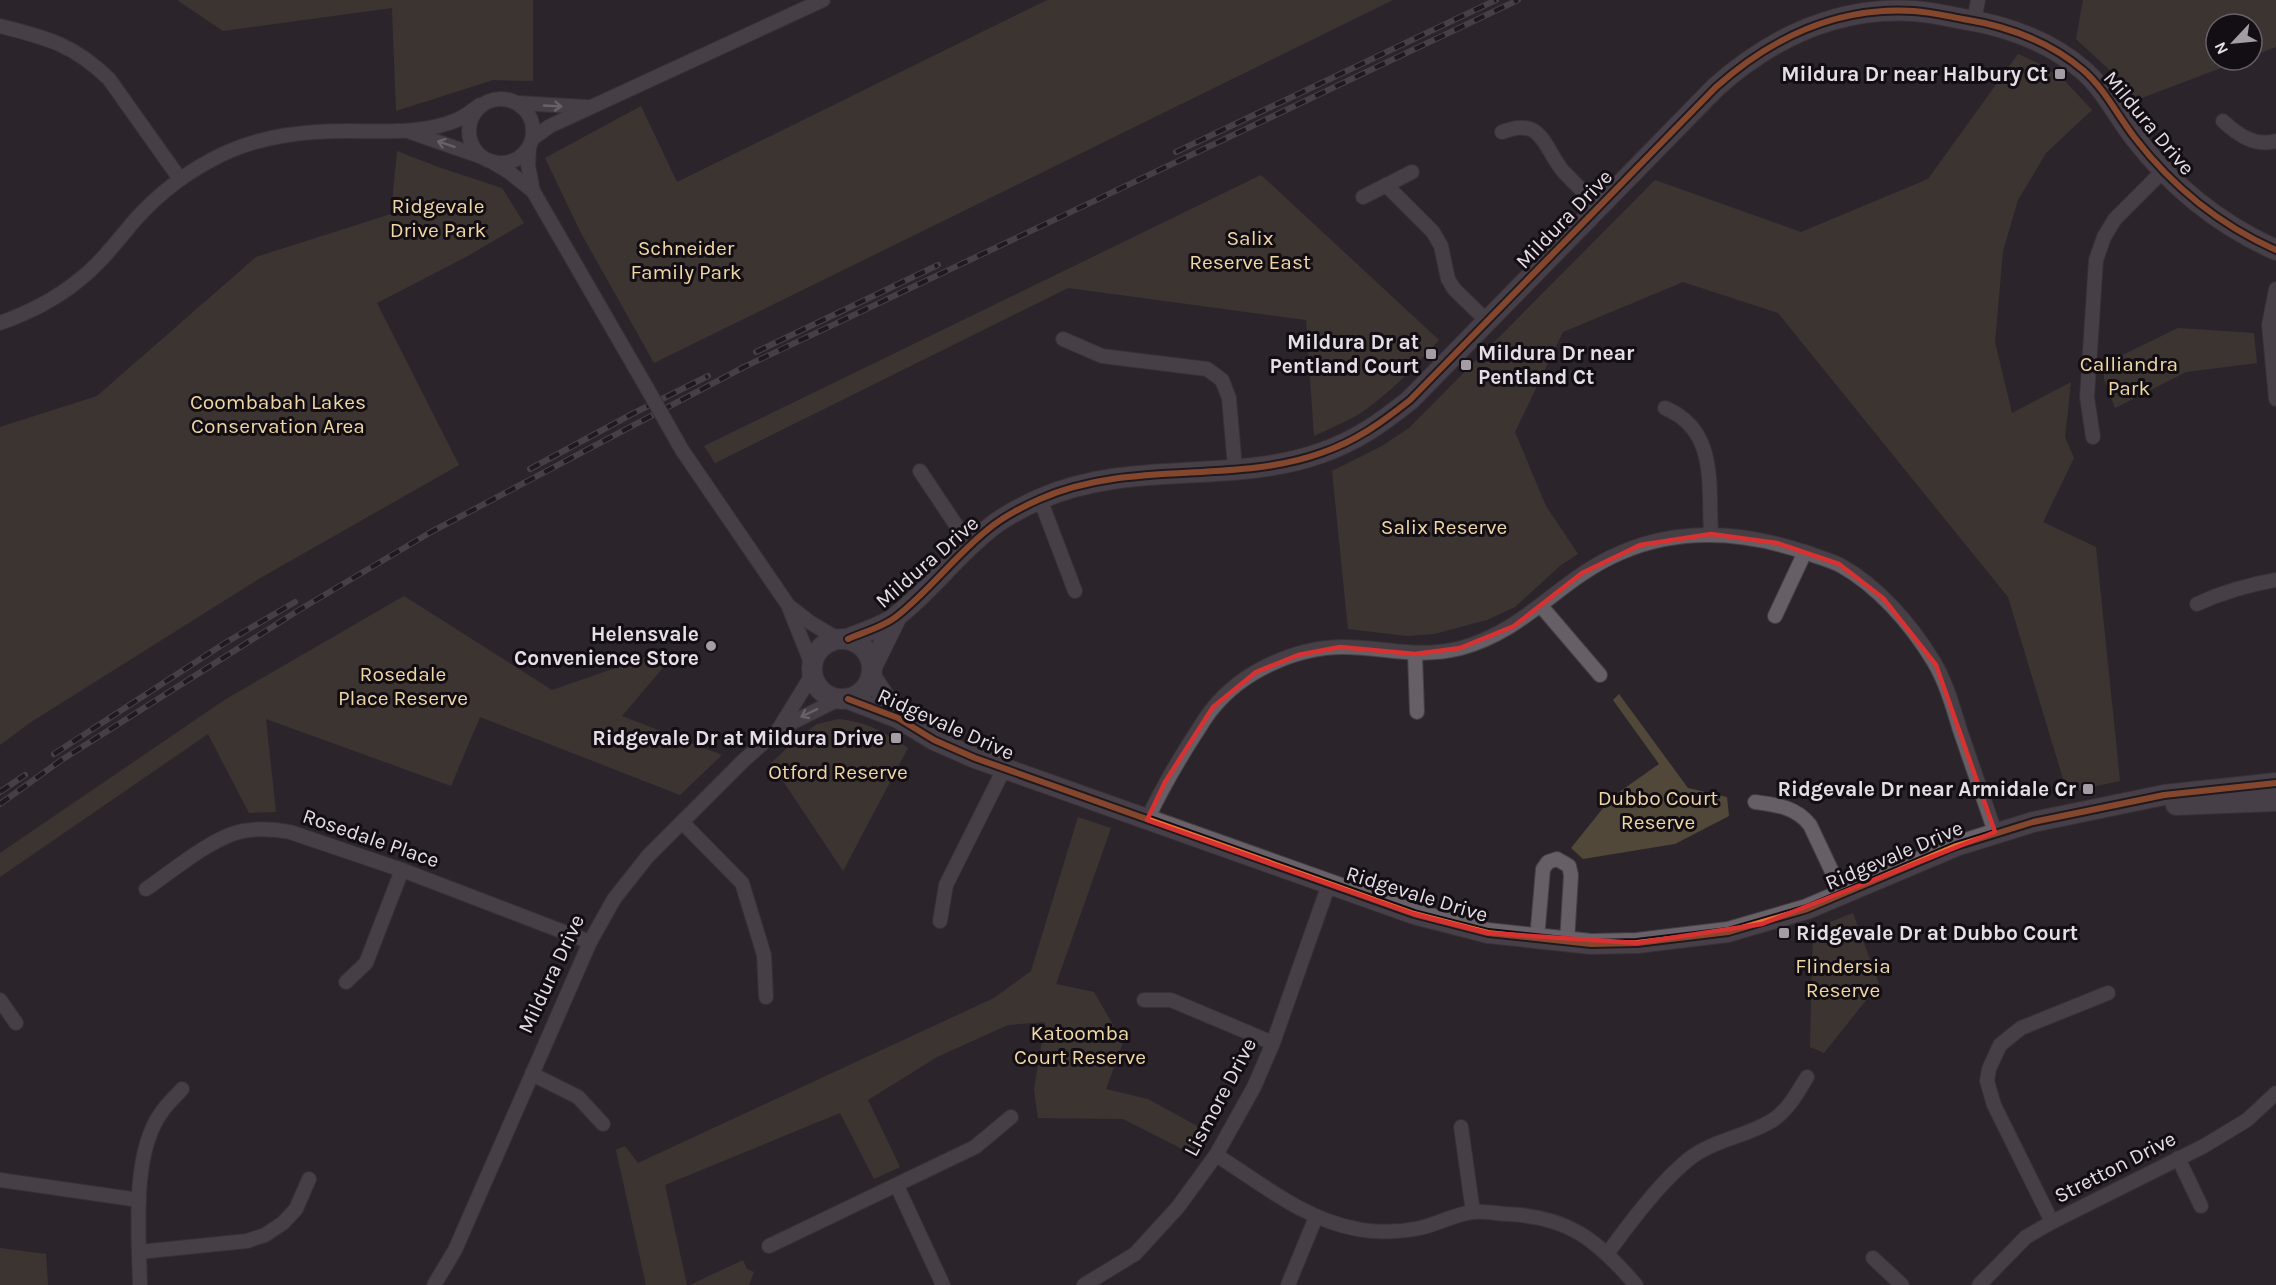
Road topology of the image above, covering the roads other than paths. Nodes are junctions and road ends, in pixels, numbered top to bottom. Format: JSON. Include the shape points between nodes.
{"nodes":[{"id":1,"x":823,"y":0,"type":"edge"},
{"id":2,"x":1978,"y":0,"type":"edge"},
{"id":3,"x":1974,"y":21,"type":"junction"},
{"id":4,"x":0,"y":26,"type":"edge"},
{"id":5,"x":518,"y":102,"type":"junction"},
{"id":6,"x":480,"y":105,"type":"junction"},
{"id":7,"x":589,"y":107,"type":"junction"},
{"id":8,"x":2223,"y":121,"type":"dead end"},
{"id":9,"x":408,"y":131,"type":"junction"},
{"id":10,"x":1502,"y":132,"type":"dead end"},
{"id":11,"x":2276,"y":141,"type":"edge"},
{"id":12,"x":531,"y":143,"type":"junction"},
{"id":13,"x":488,"y":160,"type":"junction"},
{"id":14,"x":2163,"y":171,"type":"junction"},
{"id":15,"x":1412,"y":172,"type":"dead end"},
{"id":16,"x":180,"y":179,"type":"junction"},
{"id":17,"x":1386,"y":185,"type":"junction"},
{"id":18,"x":533,"y":191,"type":"junction"},
{"id":19,"x":1363,"y":197,"type":"dead end"},
{"id":20,"x":1599,"y":207,"type":"junction"},
{"id":21,"x":2276,"y":250,"type":"edge"},
{"id":22,"x":2276,"y":289,"type":"edge"},
{"id":23,"x":1487,"y":321,"type":"junction"},
{"id":24,"x":0,"y":323,"type":"edge"},
{"id":25,"x":1063,"y":339,"type":"dead end"},
{"id":26,"x":2276,"y":399,"type":"edge"},
{"id":27,"x":1665,"y":408,"type":"dead end"},
{"id":28,"x":2093,"y":437,"type":"dead end"},
{"id":29,"x":1235,"y":468,"type":"junction"},
{"id":30,"x":920,"y":471,"type":"dead end"},
{"id":31,"x":1040,"y":499,"type":"junction"},
{"id":32,"x":1712,"y":534,"type":"junction"},
{"id":33,"x":970,"y":546,"type":"junction"},
{"id":34,"x":1805,"y":552,"type":"junction"},
{"id":35,"x":2276,"y":580,"type":"edge"},
{"id":36,"x":1076,"y":591,"type":"dead end"},
{"id":37,"x":2197,"y":604,"type":"dead end"},
{"id":38,"x":788,"y":605,"type":"junction"},
{"id":39,"x":1541,"y":606,"type":"junction"},
{"id":40,"x":1775,"y":616,"type":"dead end"},
{"id":41,"x":896,"y":618,"type":"junction"},
{"id":42,"x":843,"y":639,"type":"junction"},
{"id":43,"x":1415,"y":654,"type":"junction"},
{"id":44,"x":812,"y":670,"type":"junction"},
{"id":45,"x":871,"y":672,"type":"junction"},
{"id":46,"x":1600,"y":675,"type":"dead end"},
{"id":47,"x":844,"y":699,"type":"junction"},
{"id":48,"x":1417,"y":712,"type":"dead end"},
{"id":49,"x":898,"y":718,"type":"junction"},
{"id":50,"x":779,"y":729,"type":"junction"},
{"id":51,"x":1004,"y":769,"type":"junction"},
{"id":52,"x":2276,"y":783,"type":"edge"},
{"id":53,"x":2276,"y":801,"type":"edge"},
{"id":54,"x":1755,"y":802,"type":"dead end"},
{"id":55,"x":2108,"y":807,"type":"junction"},
{"id":56,"x":1147,"y":820,"type":"junction"},
{"id":57,"x":682,"y":822,"type":"junction"},
{"id":58,"x":1995,"y":832,"type":"junction"},
{"id":59,"x":402,"y":870,"type":"junction"},
{"id":60,"x":1329,"y":884,"type":"junction"},
{"id":61,"x":146,"y":889,"type":"dead end"},
{"id":62,"x":1843,"y":896,"type":"junction"},
{"id":63,"x":940,"y":921,"type":"dead end"},
{"id":64,"x":1537,"y":939,"type":"junction"},
{"id":65,"x":590,"y":942,"type":"junction"},
{"id":66,"x":1567,"y":942,"type":"junction"},
{"id":67,"x":346,"y":982,"type":"dead end"},
{"id":68,"x":2108,"y":993,"type":"dead end"},
{"id":69,"x":766,"y":997,"type":"dead end"},
{"id":70,"x":0,"y":1000,"type":"edge"},
{"id":71,"x":1144,"y":1000,"type":"dead end"},
{"id":72,"x":16,"y":1023,"type":"dead end"},
{"id":73,"x":1273,"y":1043,"type":"junction"},
{"id":74,"x":532,"y":1074,"type":"junction"},
{"id":75,"x":1807,"y":1077,"type":"dead end"},
{"id":76,"x":182,"y":1089,"type":"dead end"},
{"id":77,"x":2276,"y":1093,"type":"edge"},
{"id":78,"x":1011,"y":1117,"type":"dead end"},
{"id":79,"x":603,"y":1124,"type":"dead end"},
{"id":80,"x":1461,"y":1127,"type":"dead end"},
{"id":81,"x":1216,"y":1155,"type":"junction"},
{"id":82,"x":2178,"y":1158,"type":"junction"},
{"id":83,"x":309,"y":1179,"type":"dead end"},
{"id":84,"x":0,"y":1180,"type":"edge"},
{"id":85,"x":897,"y":1186,"type":"junction"},
{"id":86,"x":139,"y":1200,"type":"junction"},
{"id":87,"x":2201,"y":1206,"type":"dead end"},
{"id":88,"x":1473,"y":1212,"type":"junction"},
{"id":89,"x":1316,"y":1217,"type":"junction"},
{"id":90,"x":2052,"y":1222,"type":"junction"},
{"id":91,"x":769,"y":1246,"type":"dead end"},
{"id":92,"x":139,"y":1252,"type":"junction"},
{"id":93,"x":1607,"y":1254,"type":"junction"},
{"id":94,"x":1873,"y":1258,"type":"dead end"},
{"id":95,"x":140,"y":1285,"type":"edge"},
{"id":96,"x":434,"y":1285,"type":"edge"},
{"id":97,"x":943,"y":1285,"type":"edge"},
{"id":98,"x":1084,"y":1285,"type":"edge"},
{"id":99,"x":1288,"y":1285,"type":"edge"},
{"id":100,"x":1636,"y":1285,"type":"edge"},
{"id":101,"x":1902,"y":1285,"type":"edge"},
{"id":102,"x":1979,"y":1285,"type":"edge"}],
"edges":[{"from":1,"to":7,"type":"street"},
{"from":2,"to":3,"type":"street"},
{"from":3,"to":14,"type":"street","name":"Mildura Drive","via":[[2026,35],[2084,70]]},
{"from":3,"to":20,"type":"street","name":"Mildura Drive","via":[[1914,11],[1876,12],[1844,17],[1792,34],[1743,64],[1716,87]]},
{"from":4,"to":16,"type":"street","via":[[62,44],[95,65]]},
{"from":5,"to":6,"type":"street","via":[[499,98]]},
{"from":5,"to":7,"type":"street","one_way":true},
{"from":5,"to":12,"type":"street","via":[[531,117]]},
{"from":6,"to":9,"type":"street","via":[[459,119]]},
{"from":6,"to":13,"type":"street","via":[[469,132],[476,151]]},
{"from":7,"to":12,"type":"street","via":[[550,126]]},
{"from":8,"to":11,"type":"street","via":[[2250,141]]},
{"from":13,"to":9,"type":"street","one_way":true},
{"from":9,"to":16,"type":"street","via":[[280,136],[226,153]]},
{"from":10,"to":20,"type":"street","via":[[1523,127],[1545,139],[1563,170]]},
{"from":12,"to":13,"type":"street","via":[[513,161]]},
{"from":12,"to":18,"type":"street","via":[[528,165]]},
{"from":13,"to":18,"type":"street"},
{"from":14,"to":21,"type":"street","name":"Mildura Drive","via":[[2214,214]]},
{"from":14,"to":28,"type":"street","via":[[2115,219],[2097,260],[2087,397]]},
{"from":15,"to":17,"type":"street"},
{"from":16,"to":24,"type":"street","via":[[136,219],[80,280],[53,298]]},
{"from":17,"to":19,"type":"street"},
{"from":17,"to":23,"type":"street","via":[[1434,232],[1448,279]]},
{"from":18,"to":38,"type":"street","bridge":true,"via":[[682,450]]},
{"from":20,"to":23,"type":"street","name":"Mildura Drive"},
{"from":22,"to":26,"type":"street","via":[[2269,325]]},
{"from":23,"to":29,"type":"street","name":"Mildura Drive","via":[[1410,400],[1370,431],[1304,458]]},
{"from":25,"to":29,"type":"street","via":[[1102,356],[1207,369],[1222,380],[1229,398]]},
{"from":27,"to":32,"type":"street","via":[[1690,424],[1702,440]]},
{"from":29,"to":31,"type":"street","name":"Mildura Drive","via":[[1104,479]]},
{"from":30,"to":33,"type":"street"},
{"from":31,"to":33,"type":"street","name":"Mildura Drive","via":[[987,530]]},
{"from":31,"to":36,"type":"street"},
{"from":32,"to":34,"type":"street","via":[[1750,537]]},
{"from":32,"to":39,"type":"street","via":[[1640,545],[1582,573]]},
{"from":33,"to":41,"type":"street","name":"Mildura Drive"},
{"from":34,"to":40,"type":"street"},
{"from":34,"to":58,"type":"street","via":[[1839,564],[1864,583],[1897,612],[1920,640],[1950,698]]},
{"from":35,"to":37,"type":"street","via":[[2245,585]]},
{"from":38,"to":42,"type":"street","via":[[811,623]]},
{"from":38,"to":44,"type":"street"},
{"from":39,"to":43,"type":"street","via":[[1487,639],[1460,648]]},
{"from":39,"to":46,"type":"street"},
{"from":41,"to":42,"type":"street","name":"Mildura Drive"},
{"from":41,"to":45,"type":"street","name":"Mildura Drive"},
{"from":42,"to":44,"type":"street","via":[[820,648]]},
{"from":42,"to":45,"type":"street","via":[[864,649]]},
{"from":43,"to":48,"type":"street"},
{"from":43,"to":56,"type":"street","via":[[1340,647],[1298,655],[1256,672],[1213,707],[1165,782]]},
{"from":44,"to":47,"type":"street","via":[[821,692]]},
{"from":44,"to":50,"type":"street","name":"Mildura Drive"},
{"from":45,"to":47,"type":"street","via":[[863,691]]},
{"from":45,"to":49,"type":"street","name":"Ridgevale Drive"},
{"from":47,"to":49,"type":"street","name":"Ridgevale Drive"},
{"from":47,"to":50,"type":"street","name":"Mildura Drive","one_way":true},
{"from":49,"to":51,"type":"street","name":"Ridgevale Drive","via":[[949,747]]},
{"from":50,"to":57,"type":"street","name":"Mildura Drive"},
{"from":51,"to":56,"type":"street","name":"Ridgevale Drive"},
{"from":51,"to":63,"type":"street","via":[[946,885]]},
{"from":52,"to":55,"type":"street","name":"Ridgevale Drive","via":[[2164,795]]},
{"from":53,"to":55,"type":"street","name":"Ridgevale Drive"},
{"from":54,"to":62,"type":"street","via":[[1784,806],[1804,817]]},
{"from":55,"to":58,"type":"street","name":"Ridgevale Drive"},
{"from":56,"to":60,"type":"street","name":"Ridgevale Drive"},
{"from":57,"to":65,"type":"street","name":"Mildura Drive","via":[[630,878]]},
{"from":57,"to":69,"type":"street","via":[[742,883],[764,955]]},
{"from":58,"to":62,"type":"street","name":"Ridgevale Drive"},
{"from":59,"to":61,"type":"street","name":"Rosedale Place","via":[[290,832],[258,829],[220,840]]},
{"from":59,"to":65,"type":"street","name":"Rosedale Place"},
{"from":59,"to":67,"type":"street","via":[[366,963]]},
{"from":60,"to":64,"type":"street","name":"Ridgevale Drive","via":[[1449,924]]},
{"from":60,"to":73,"type":"street","name":"Lismore Drive"},
{"from":62,"to":66,"type":"street","name":"Ridgevale Drive","via":[[1728,932],[1637,943]]},
{"from":64,"to":66,"type":"street","name":"Ridgevale Drive"},
{"from":64,"to":66,"type":"street","via":[[1543,869],[1548,861],[1557,859],[1569,866],[1571,875]]},
{"from":65,"to":74,"type":"street","name":"Mildura Drive"},
{"from":68,"to":90,"type":"street","via":[[2021,1028],[2000,1045],[1989,1069],[1987,1081],[1994,1105]]},
{"from":70,"to":72,"type":"street"},
{"from":71,"to":73,"type":"street","via":[[1171,1000]]},
{"from":73,"to":81,"type":"street","name":"Lismore Drive","via":[[1254,1087]]},
{"from":74,"to":79,"type":"street","via":[[578,1097]]},
{"from":74,"to":96,"type":"street","name":"Mildura Drive","via":[[455,1250]]},
{"from":75,"to":93,"type":"street","via":[[1775,1119],[1710,1146],[1679,1168]]},
{"from":76,"to":86,"type":"street","via":[[160,1114],[152,1132]]},
{"from":77,"to":82,"type":"street","name":"Stretton Drive","via":[[2247,1120]]},
{"from":78,"to":85,"type":"street","via":[[975,1148]]},
{"from":80,"to":88,"type":"street"},
{"from":81,"to":89,"type":"street"},
{"from":81,"to":98,"type":"street","name":"Lismore Drive","via":[[1150,1240],[1135,1254]]},
{"from":82,"to":87,"type":"street"},
{"from":82,"to":90,"type":"street","name":"Stretton Drive"},
{"from":83,"to":92,"type":"street","via":[[296,1209],[265,1235],[247,1241]]},
{"from":84,"to":86,"type":"street"},
{"from":85,"to":91,"type":"street"},
{"from":85,"to":97,"type":"street"},
{"from":86,"to":92,"type":"street"},
{"from":88,"to":89,"type":"street","via":[[1420,1228],[1388,1231],[1358,1230]]},
{"from":88,"to":93,"type":"street","via":[[1546,1218],[1581,1233]]},
{"from":89,"to":99,"type":"street"},
{"from":90,"to":102,"type":"street","name":"Stretton Drive","via":[[2026,1237]]},
{"from":92,"to":95,"type":"street"},
{"from":93,"to":100,"type":"street"},
{"from":94,"to":101,"type":"street"}]}
